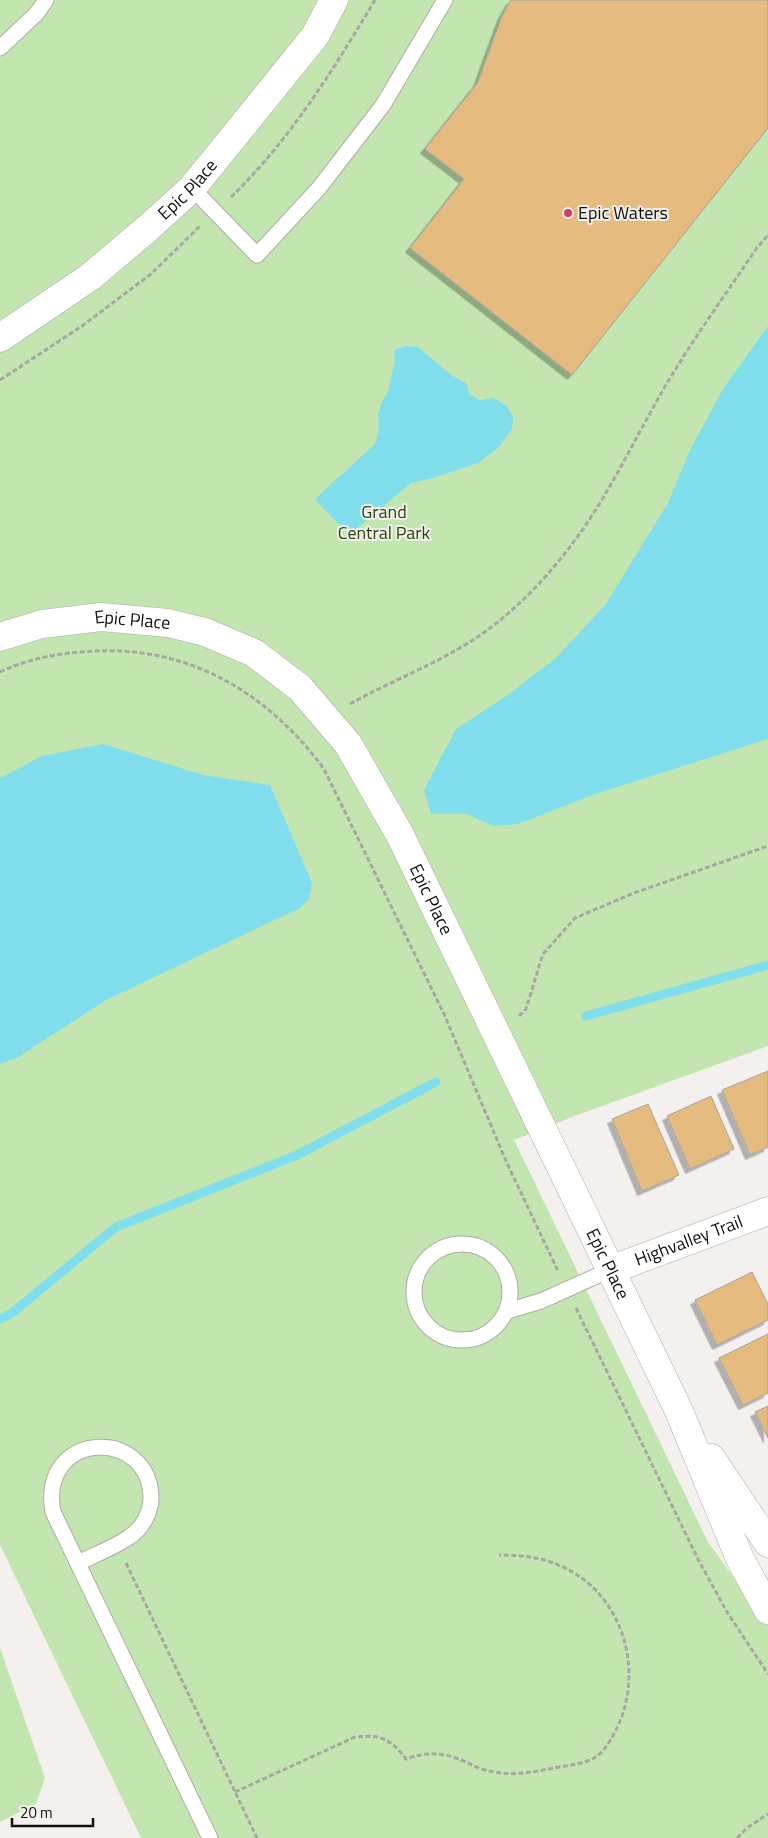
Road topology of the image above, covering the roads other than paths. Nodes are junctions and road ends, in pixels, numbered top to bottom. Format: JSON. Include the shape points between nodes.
{"nodes":[{"id":1,"x":46,"y":0,"type":"edge"},
{"id":2,"x":334,"y":0,"type":"edge"},
{"id":3,"x":445,"y":0,"type":"edge"},
{"id":4,"x":0,"y":48,"type":"edge"},
{"id":5,"x":192,"y":188,"type":"junction"},
{"id":6,"x":0,"y":338,"type":"edge"},
{"id":7,"x":0,"y":637,"type":"edge"},
{"id":8,"x":768,"y":1211,"type":"edge"},
{"id":9,"x":610,"y":1270,"type":"junction"},
{"id":10,"x":507,"y":1311,"type":"junction"},
{"id":11,"x":679,"y":1411,"type":"junction"},
{"id":12,"x":768,"y":1543,"type":"edge"},
{"id":13,"x":78,"y":1563,"type":"junction"},
{"id":14,"x":768,"y":1610,"type":"edge"},
{"id":15,"x":210,"y":1838,"type":"edge"}],
"edges":[{"from":1,"to":4,"type":"lane"},
{"from":2,"to":5,"type":"street","name":"Epic Place","via":[[315,36]]},
{"from":3,"to":5,"type":"lane","via":[[383,105],[319,188],[257,255]]},
{"from":5,"to":6,"type":"street","name":"Epic Place","via":[[90,277]]},
{"from":7,"to":9,"type":"street","name":"Epic Place","via":[[42,624],[101,617],[168,622],[205,632],[254,654],[300,688],[348,744],[400,835]]},
{"from":8,"to":9,"type":"street","name":"Highvalley Trail"},
{"from":9,"to":10,"type":"lane","via":[[541,1301]]},
{"from":9,"to":11,"type":"street","name":"Epic Place"},
{"from":10,"to":10,"type":"lane","via":[[496,1326],[480,1337],[468,1340],[443,1337],[432,1331],[417,1312],[413,1287],[416,1275],[431,1254],[443,1247],[455,1244],[480,1247],[492,1253],[507,1274],[510,1286]]},
{"from":11,"to":12,"type":"street","name":"Epic Place"},
{"from":11,"to":14,"type":"street","name":"Epic Place","via":[[740,1559]]},
{"from":13,"to":13,"type":"lane","via":[[129,1538],[147,1517],[151,1490],[147,1478],[141,1466],[119,1450],[91,1447],[78,1452],[57,1471],[52,1484],[53,1512]]},
{"from":13,"to":15,"type":"lane"}]}
